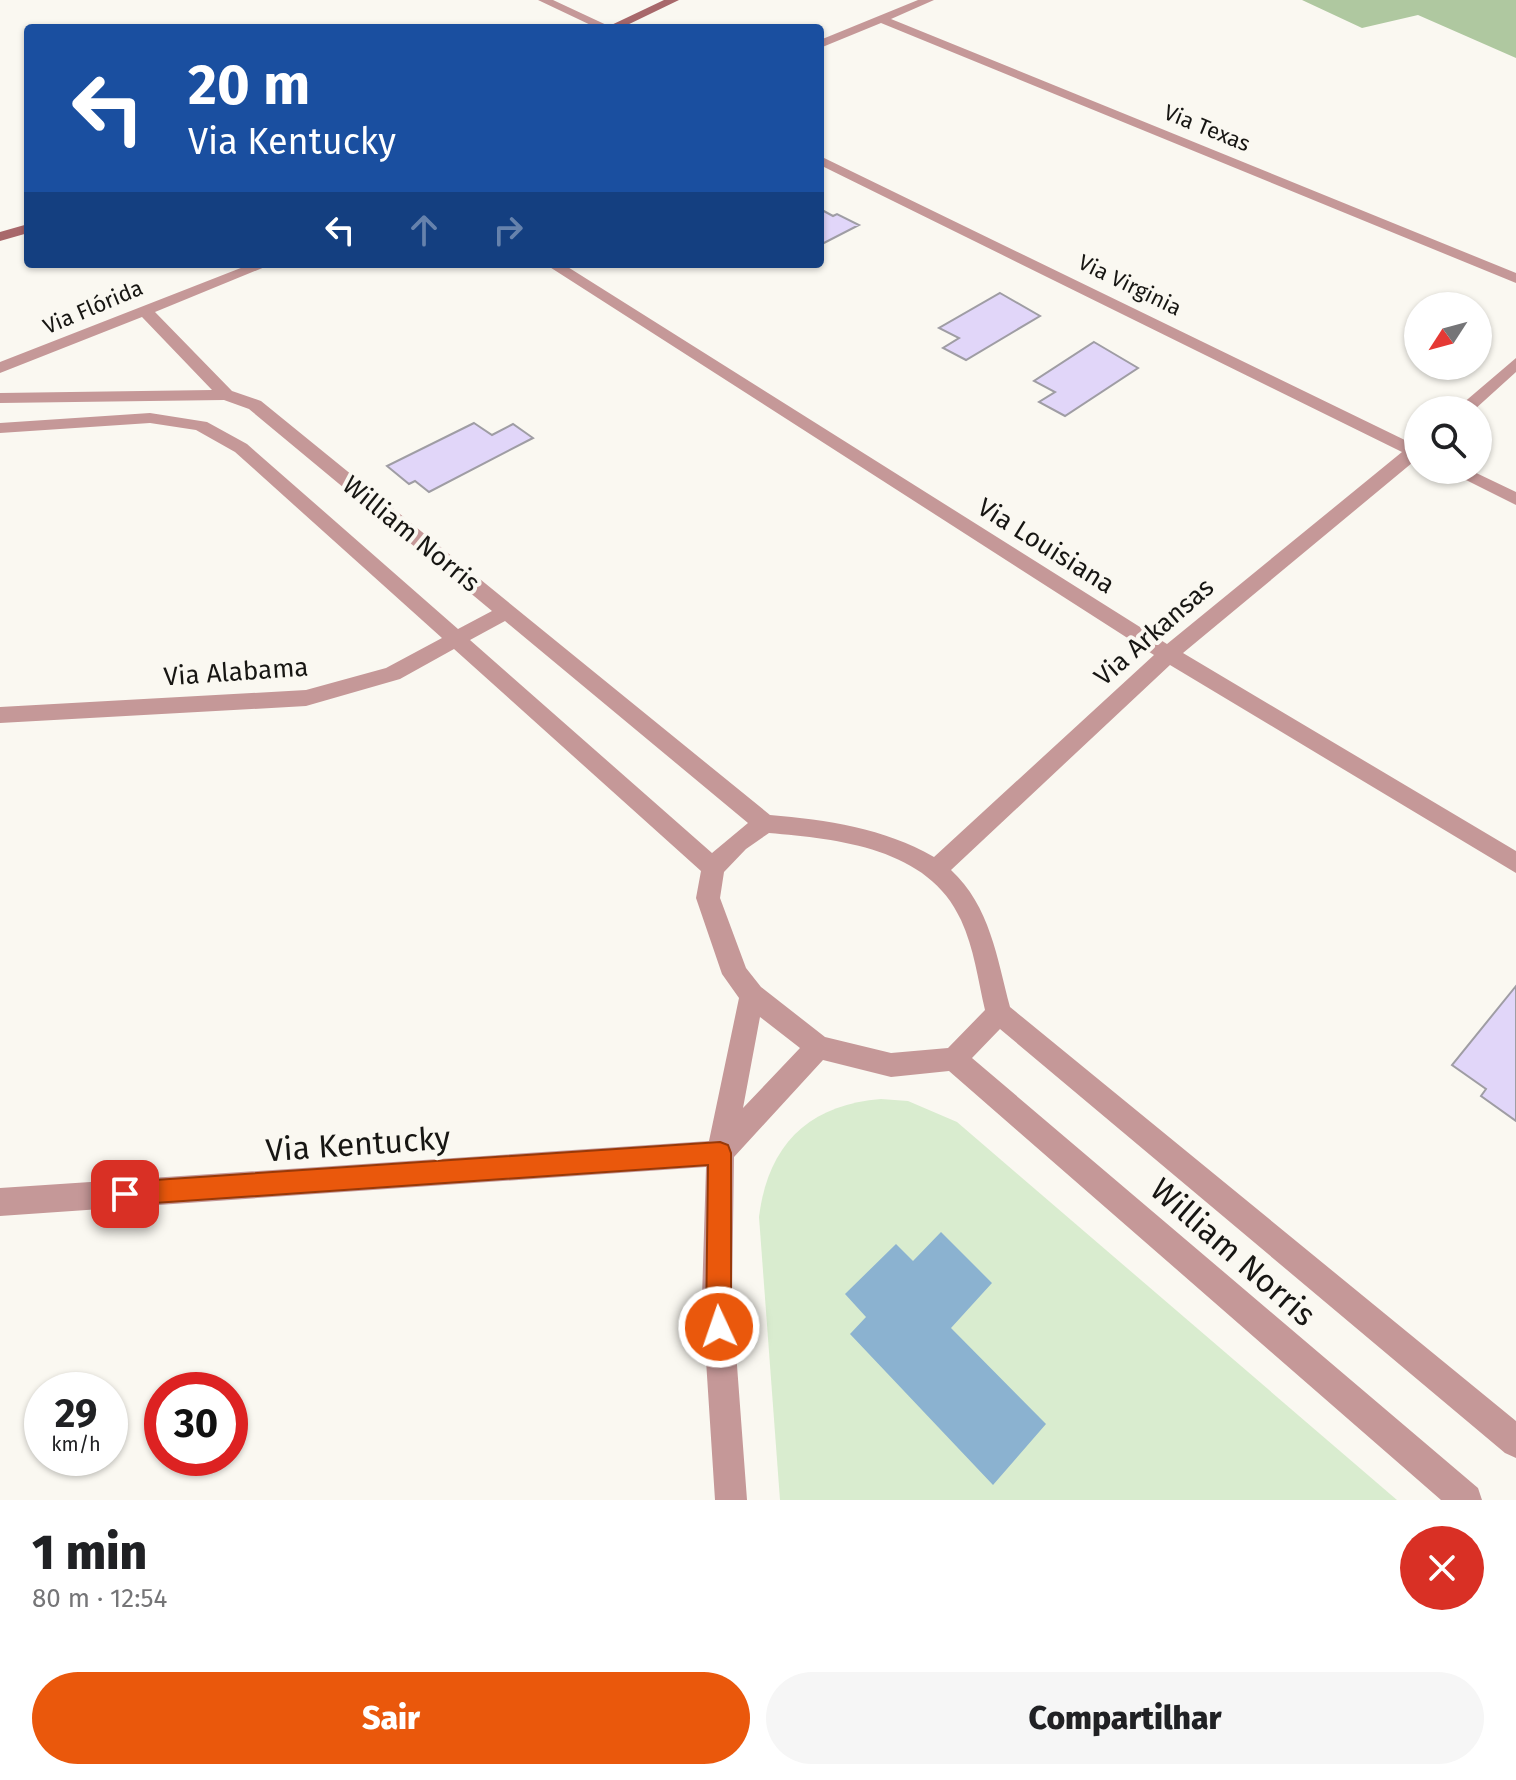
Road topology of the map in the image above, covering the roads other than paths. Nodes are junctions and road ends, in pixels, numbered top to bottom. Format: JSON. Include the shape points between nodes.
{"nodes":[{"id":1,"x":544,"y":0,"type":"edge"},
{"id":2,"x":673,"y":0,"type":"edge"},
{"id":3,"x":928,"y":0,"type":"edge"},
{"id":4,"x":881,"y":19,"type":"junction"},
{"id":5,"x":600,"y":24,"type":"edge"},
{"id":6,"x":618,"y":24,"type":"edge"},
{"id":7,"x":824,"y":42,"type":"edge"},
{"id":8,"x":824,"y":162,"type":"edge"},
{"id":9,"x":24,"y":229,"type":"edge"},
{"id":10,"x":0,"y":237,"type":"edge"},
{"id":11,"x":253,"y":268,"type":"edge"},
{"id":12,"x":559,"y":268,"type":"edge"},
{"id":13,"x":1516,"y":278,"type":"edge"},
{"id":14,"x":143,"y":309,"type":"junction"},
{"id":15,"x":28,"y":359,"type":"junction"},
{"id":16,"x":1515,"y":367,"type":"edge"},
{"id":17,"x":0,"y":368,"type":"edge"},
{"id":18,"x":226,"y":395,"type":"junction"},
{"id":19,"x":0,"y":396,"type":"edge"},
{"id":20,"x":1481,"y":396,"type":"edge"},
{"id":21,"x":0,"y":428,"type":"edge"},
{"id":22,"x":1404,"y":445,"type":"edge"},
{"id":23,"x":1404,"y":462,"type":"edge"},
{"id":24,"x":1484,"y":484,"type":"edge"},
{"id":25,"x":1516,"y":499,"type":"edge"},
{"id":26,"x":506,"y":612,"type":"junction"},
{"id":27,"x":461,"y":640,"type":"junction"},
{"id":28,"x":1168,"y":654,"type":"junction"},
{"id":29,"x":0,"y":715,"type":"edge"},
{"id":30,"x":765,"y":824,"type":"junction"},
{"id":31,"x":1516,"y":863,"type":"edge"},
{"id":32,"x":713,"y":868,"type":"junction"},
{"id":33,"x":937,"y":869,"type":"junction"},
{"id":34,"x":752,"y":995,"type":"junction"},
{"id":35,"x":999,"y":1013,"type":"junction"},
{"id":36,"x":818,"y":1047,"type":"junction"},
{"id":37,"x":954,"y":1059,"type":"junction"},
{"id":38,"x":720,"y":1153,"type":"junction"},
{"id":39,"x":0,"y":1202,"type":"edge"},
{"id":40,"x":1516,"y":1442,"type":"edge"},
{"id":41,"x":731,"y":1500,"type":"edge"},
{"id":42,"x":1466,"y":1500,"type":"edge"}],
"edges":[{"from":1,"to":5,"type":"street"},
{"from":2,"to":6,"type":"main road"},
{"from":3,"to":4,"type":"street"},
{"from":4,"to":7,"type":"street"},
{"from":4,"to":13,"type":"street","name":"Via Texas"},
{"from":8,"to":22,"type":"street","name":"Via Virginia"},
{"from":9,"to":10,"type":"main road"},
{"from":11,"to":14,"type":"street","name":"Via Flórida"},
{"from":12,"to":28,"type":"street","name":"Via Louisiana"},
{"from":14,"to":15,"type":"street","name":"Via Flórida"},
{"from":14,"to":18,"type":"street"},
{"from":15,"to":17,"type":"street","name":"Via Flórida"},
{"from":15,"to":19,"type":"street"},
{"from":16,"to":20,"type":"street"},
{"from":18,"to":19,"type":"street","name":"William Norris"},
{"from":18,"to":26,"type":"street","name":"William Norris","via":[[255,405]]},
{"from":21,"to":27,"type":"street","name":"William Norris","via":[[150,418],[201,426],[241,448]]},
{"from":23,"to":28,"type":"street","name":"Via Arkansas"},
{"from":24,"to":25,"type":"street"},
{"from":26,"to":27,"type":"street","name":"Via Alabama"},
{"from":26,"to":30,"type":"street","name":"William Norris"},
{"from":27,"to":29,"type":"street","name":"Via Alabama","via":[[393,674],[306,698]]},
{"from":27,"to":32,"type":"street","name":"William Norris"},
{"from":28,"to":31,"type":"street","name":"Via Louisiana"},
{"from":28,"to":33,"type":"street","name":"Via Arkansas"},
{"from":30,"to":32,"type":"street"},
{"from":30,"to":33,"type":"street","via":[[881,842]]},
{"from":32,"to":34,"type":"street","via":[[708,898],[735,974]]},
{"from":33,"to":35,"type":"street","via":[[970,911]]},
{"from":34,"to":36,"type":"street"},
{"from":34,"to":38,"type":"street"},
{"from":35,"to":37,"type":"street"},
{"from":35,"to":40,"type":"street","name":"William Norris"},
{"from":36,"to":37,"type":"street","via":[[891,1065]]},
{"from":36,"to":38,"type":"street"},
{"from":37,"to":42,"type":"street","name":"William Norris"},
{"from":38,"to":39,"type":"street","name":"Via Kentucky"},
{"from":38,"to":41,"type":"street","via":[[717,1298]]}]}
